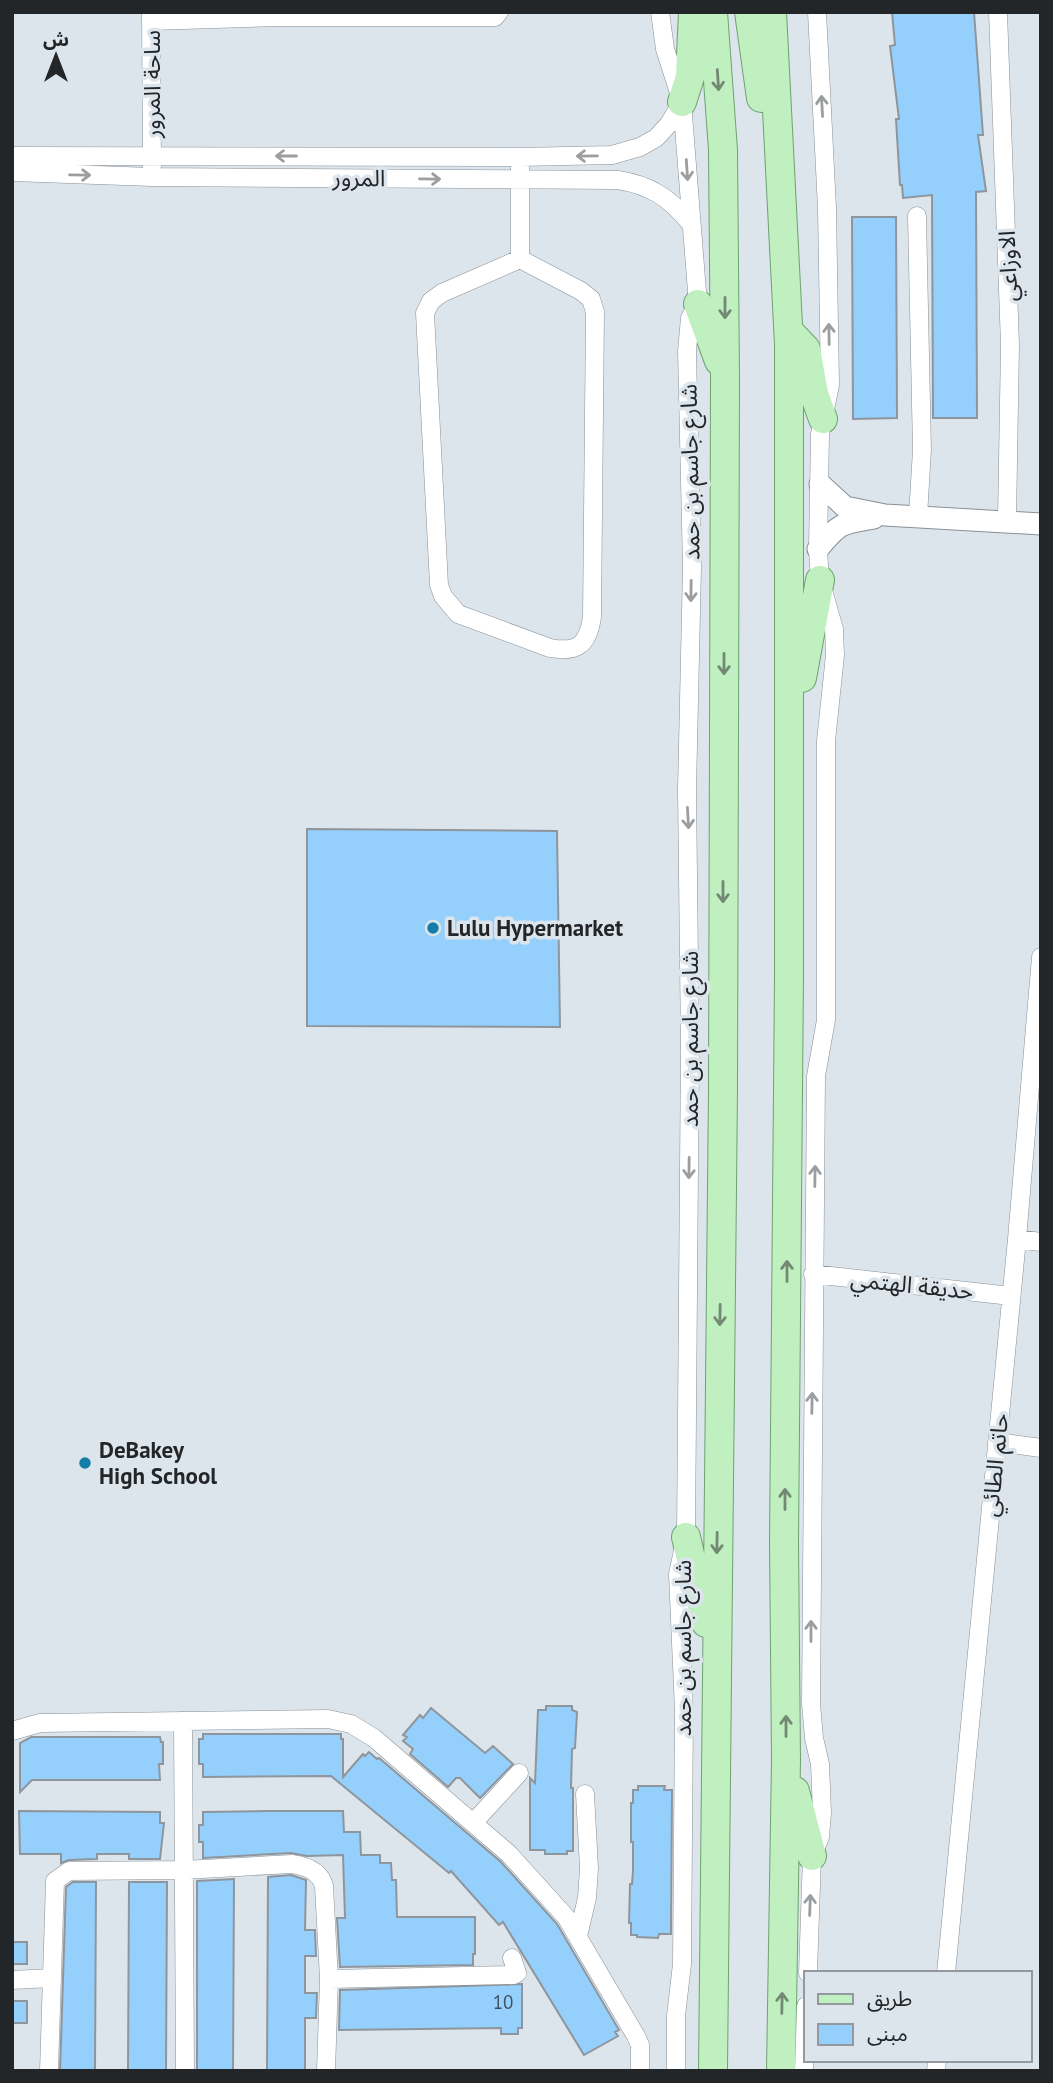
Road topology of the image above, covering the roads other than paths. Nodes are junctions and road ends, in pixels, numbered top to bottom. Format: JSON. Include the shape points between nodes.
{"nodes":[{"id":1,"x":499,"y":12,"type":"edge"},
{"id":2,"x":660,"y":12,"type":"edge"},
{"id":3,"x":692,"y":12,"type":"edge"},
{"id":4,"x":713,"y":12,"type":"edge"},
{"id":5,"x":749,"y":12,"type":"edge"},
{"id":6,"x":772,"y":12,"type":"edge"},
{"id":7,"x":817,"y":12,"type":"edge"},
{"id":8,"x":998,"y":12,"type":"edge"},
{"id":9,"x":280,"y":15,"type":"edge"},
{"id":10,"x":151,"y":17,"type":"edge"},
{"id":11,"x":682,"y":102,"type":"junction"},
{"id":12,"x":152,"y":155,"type":"junction"},
{"id":13,"x":12,"y":156,"type":"edge"},
{"id":14,"x":316,"y":156,"type":"junction"},
{"id":15,"x":520,"y":157,"type":"junction"},
{"id":16,"x":12,"y":172,"type":"edge"},
{"id":17,"x":152,"y":177,"type":"junction"},
{"id":18,"x":316,"y":177,"type":"junction"},
{"id":19,"x":519,"y":180,"type":"junction"},
{"id":20,"x":783,"y":200,"type":"junction"},
{"id":21,"x":917,"y":216,"type":"dead end"},
{"id":22,"x":691,"y":223,"type":"junction"},
{"id":23,"x":520,"y":260,"type":"junction"},
{"id":24,"x":698,"y":304,"type":"junction"},
{"id":25,"x":789,"y":331,"type":"junction"},
{"id":26,"x":725,"y":378,"type":"junction"},
{"id":27,"x":823,"y":419,"type":"junction"},
{"id":28,"x":820,"y":484,"type":"junction"},
{"id":29,"x":885,"y":515,"type":"junction"},
{"id":30,"x":918,"y":516,"type":"junction"},
{"id":31,"x":1007,"y":520,"type":"junction"},
{"id":32,"x":1041,"y":524,"type":"edge"},
{"id":33,"x":818,"y":549,"type":"junction"},
{"id":34,"x":820,"y":580,"type":"junction"},
{"id":35,"x":789,"y":712,"type":"junction"},
{"id":36,"x":1041,"y":957,"type":"edge"},
{"id":37,"x":1017,"y":1239,"type":"junction"},
{"id":38,"x":1041,"y":1242,"type":"edge"},
{"id":39,"x":813,"y":1274,"type":"junction"},
{"id":40,"x":1011,"y":1296,"type":"junction"},
{"id":41,"x":997,"y":1442,"type":"junction"},
{"id":42,"x":1041,"y":1448,"type":"edge"},
{"id":43,"x":686,"y":1537,"type":"junction"},
{"id":44,"x":716,"y":1691,"type":"junction"},
{"id":45,"x":183,"y":1721,"type":"junction"},
{"id":46,"x":12,"y":1731,"type":"edge"},
{"id":47,"x":786,"y":1760,"type":"junction"},
{"id":48,"x":519,"y":1773,"type":"dead end"},
{"id":49,"x":585,"y":1794,"type":"dead end"},
{"id":50,"x":474,"y":1822,"type":"junction"},
{"id":51,"x":812,"y":1856,"type":"junction"},
{"id":52,"x":184,"y":1870,"type":"junction"},
{"id":53,"x":579,"y":1936,"type":"junction"},
{"id":54,"x":512,"y":1958,"type":"dead end"},
{"id":55,"x":808,"y":1971,"type":"edge"},
{"id":56,"x":946,"y":1971,"type":"edge"},
{"id":57,"x":51,"y":1978,"type":"junction"},
{"id":58,"x":329,"y":1979,"type":"junction"},
{"id":59,"x":12,"y":1980,"type":"edge"},
{"id":60,"x":712,"y":2032,"type":"junction"},
{"id":61,"x":49,"y":2071,"type":"edge"},
{"id":62,"x":185,"y":2071,"type":"edge"},
{"id":63,"x":326,"y":2071,"type":"edge"},
{"id":64,"x":640,"y":2071,"type":"edge"},
{"id":65,"x":676,"y":2071,"type":"edge"},
{"id":66,"x":692,"y":2071,"type":"edge"},
{"id":67,"x":713,"y":2071,"type":"edge"},
{"id":68,"x":781,"y":2071,"type":"edge"}],
"edges":[{"from":1,"to":9,"type":"street","via":[[495,17]]},
{"from":2,"to":11,"type":"street","name":"شارع جاسم بن حمد","via":[[665,49]]},
{"from":3,"to":11,"type":"main road","via":[[690,77]]},
{"from":4,"to":26,"type":"main road","name":"شارع جاسم بن حمد","one_way":true,"via":[[723,150]]},
{"from":5,"to":20,"type":"main road","via":[[764,118]]},
{"from":6,"to":20,"type":"main road"},
{"from":27,"to":7,"type":"street","one_way":true,"via":[[830,385],[828,249]]},
{"from":8,"to":31,"type":"street","name":"الاوزاعي","via":[[1010,345]]},
{"from":9,"to":10,"type":"street"},
{"from":10,"to":12,"type":"street","name":"ساحة المرور"},
{"from":11,"to":15,"type":"street","name":"المرور","one_way":true,"via":[[663,131],[630,151]]},
{"from":11,"to":22,"type":"street","name":"شارع جاسم بن حمد","one_way":true},
{"from":12,"to":13,"type":"street","name":"المرور"},
{"from":14,"to":12,"type":"street","name":"المرور","one_way":true},
{"from":12,"to":17,"type":"street","name":"ساحة المرور"},
{"from":14,"to":15,"type":"street","name":"المرور"},
{"from":14,"to":18,"type":"street"},
{"from":15,"to":19,"type":"street"},
{"from":16,"to":17,"type":"street","name":"المرور","one_way":true},
{"from":17,"to":18,"type":"street","name":"المرور"},
{"from":18,"to":19,"type":"street","name":"المرور","one_way":true},
{"from":19,"to":22,"type":"street","name":"المرور","via":[[637,183],[670,200]]},
{"from":19,"to":23,"type":"street"},
{"from":20,"to":25,"type":"main road"},
{"from":21,"to":30,"type":"street","via":[[922,450]]},
{"from":22,"to":24,"type":"street","name":"شارع جاسم بن حمد"},
{"from":23,"to":23,"type":"street","via":[[581,291],[591,299],[595,312],[592,617],[590,633],[580,646],[565,651],[458,614],[439,584],[425,313],[442,293]]},
{"from":24,"to":26,"type":"main road"},
{"from":24,"to":43,"type":"street","name":"شارع جاسم بن حمد","one_way":true,"via":[[690,318],[687,351],[692,567],[687,790]]},
{"from":25,"to":27,"type":"main road","via":[[806,349]]},
{"from":25,"to":35,"type":"main road"},
{"from":26,"to":44,"type":"main road","name":"شارع جاسم بن حمد","one_way":true},
{"from":27,"to":28,"type":"street"},
{"from":28,"to":29,"type":"street","via":[[845,507]]},
{"from":28,"to":33,"type":"street"},
{"from":29,"to":30,"type":"street"},
{"from":29,"to":33,"type":"street","via":[[841,525]]},
{"from":30,"to":31,"type":"street"},
{"from":31,"to":32,"type":"street"},
{"from":33,"to":34,"type":"street"},
{"from":34,"to":35,"type":"main road","via":[[800,691]]},
{"from":39,"to":34,"type":"street","one_way":true,"via":[[816,1076],[826,1020],[826,741],[835,655],[831,614]]},
{"from":47,"to":35,"type":"main road","one_way":true},
{"from":36,"to":37,"type":"street","name":"حاتم الطائي"},
{"from":37,"to":38,"type":"street"},
{"from":37,"to":40,"type":"street","name":"حاتم الطائي"},
{"from":39,"to":40,"type":"street","name":"حديقة الهتمي"},
{"from":51,"to":39,"type":"street","one_way":true,"via":[[822,1813],[811,1704]]},
{"from":40,"to":41,"type":"street","name":"حاتم الطائي"},
{"from":41,"to":42,"type":"street"},
{"from":41,"to":56,"type":"street","name":"حاتم الطائي"},
{"from":43,"to":44,"type":"main road","via":[[704,1611]]},
{"from":43,"to":65,"type":"street","name":"شارع جاسم بن حمد","via":[[678,1574],[684,1724],[682,1964]]},
{"from":44,"to":60,"type":"main road","name":"شارع جاسم بن حمد"},
{"from":45,"to":46,"type":"street","via":[[40,1723]]},
{"from":45,"to":50,"type":"street","via":[[328,1719],[351,1724]]},
{"from":45,"to":52,"type":"street"},
{"from":47,"to":51,"type":"main road"},
{"from":68,"to":47,"type":"main road","one_way":true},
{"from":48,"to":50,"type":"street"},
{"from":49,"to":53,"type":"street","via":[[589,1868]]},
{"from":50,"to":53,"type":"street","via":[[509,1854]]},
{"from":55,"to":51,"type":"street","one_way":true},
{"from":52,"to":57,"type":"street","via":[[69,1871],[55,1881]]},
{"from":52,"to":58,"type":"street","via":[[292,1864],[316,1873],[324,1886]]},
{"from":52,"to":62,"type":"street"},
{"from":53,"to":64,"type":"street","via":[[636,2036]]},
{"from":54,"to":58,"type":"street","via":[[514,1975]]},
{"from":57,"to":59,"type":"street"},
{"from":57,"to":61,"type":"street"},
{"from":58,"to":63,"type":"street"},
{"from":60,"to":66,"type":"main road"},
{"from":60,"to":67,"type":"main road","name":"شارع جاسم بن حمد"}]}
